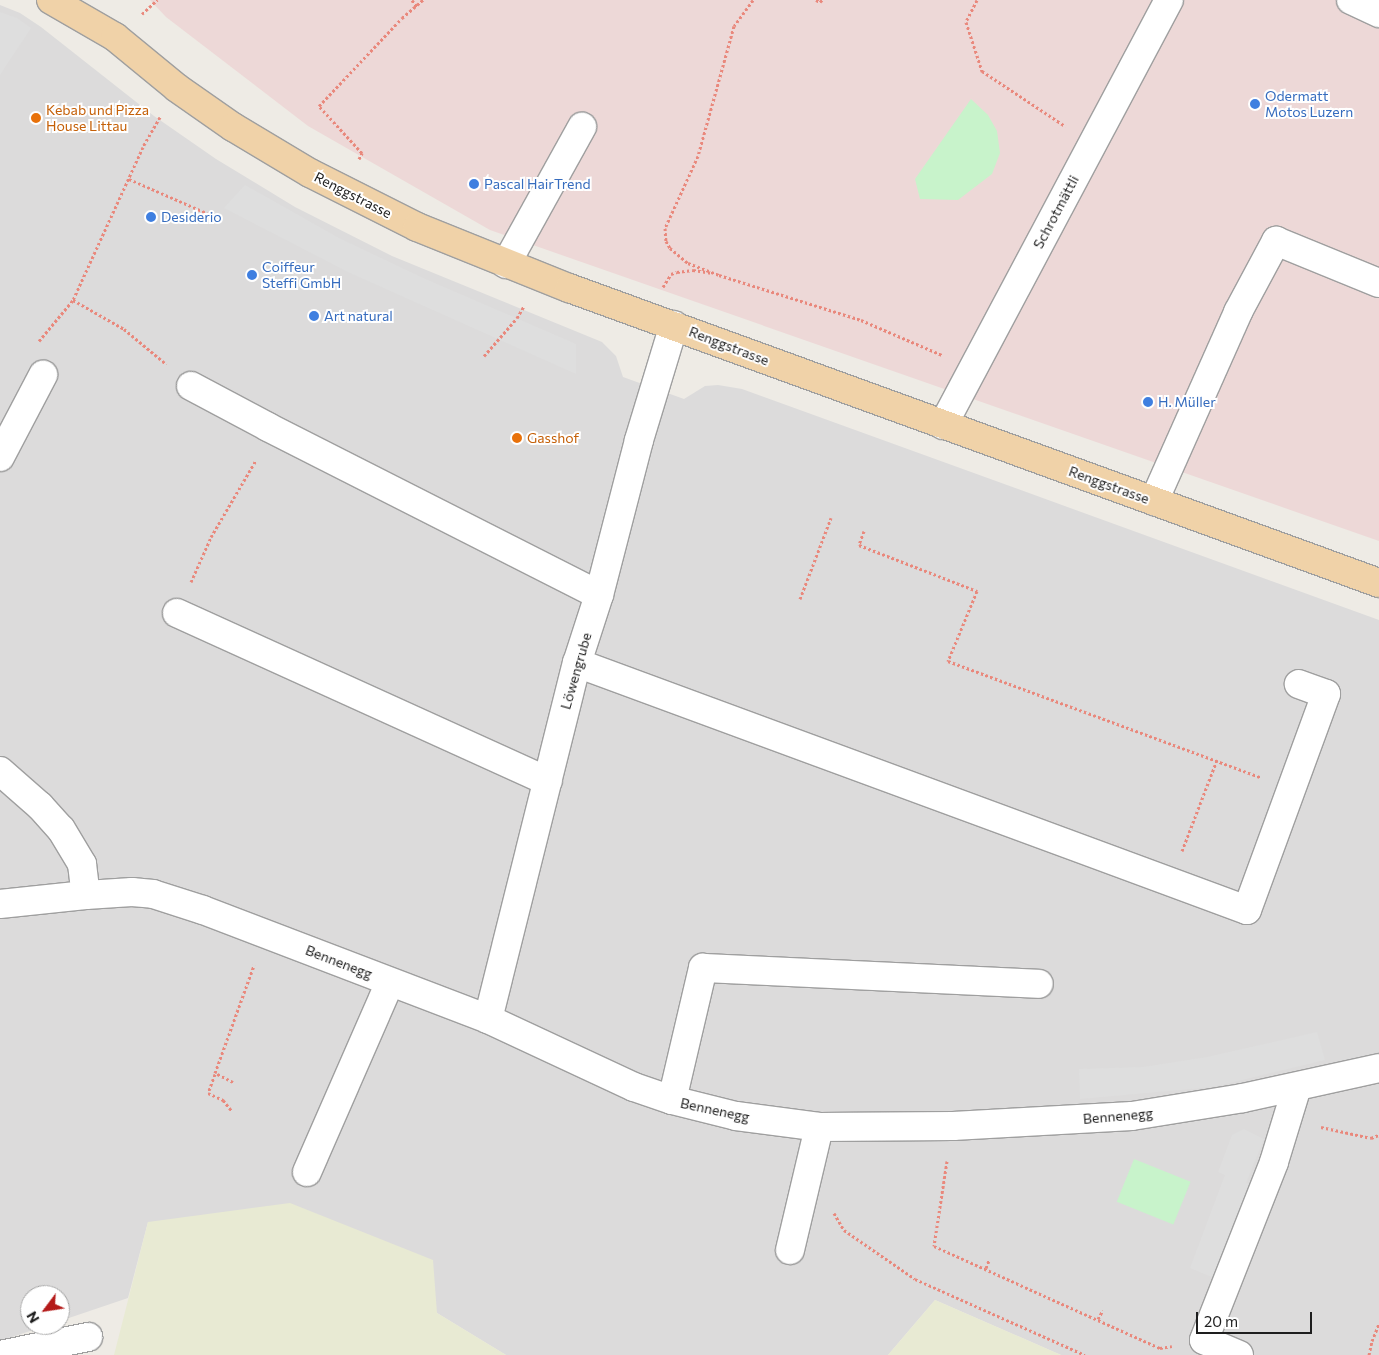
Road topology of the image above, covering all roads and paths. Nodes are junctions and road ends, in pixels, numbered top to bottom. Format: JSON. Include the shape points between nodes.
{"nodes":[{"id":1,"x":51,"y":0,"type":"edge"},
{"id":2,"x":89,"y":0,"type":"edge"},
{"id":3,"x":412,"y":0,"type":"edge"},
{"id":4,"x":423,"y":0,"type":"edge"},
{"id":5,"x":753,"y":0,"type":"edge"},
{"id":6,"x":816,"y":0,"type":"edge"},
{"id":7,"x":822,"y":0,"type":"edge"},
{"id":8,"x":977,"y":0,"type":"edge"},
{"id":9,"x":1169,"y":0,"type":"edge"},
{"id":10,"x":1351,"y":0,"type":"edge"},
{"id":11,"x":417,"y":7,"type":"junction"},
{"id":12,"x":1379,"y":13,"type":"edge"},
{"id":13,"x":114,"y":37,"type":"junction"},
{"id":14,"x":177,"y":88,"type":"junction"},
{"id":15,"x":1052,"y":117,"type":"dead end"},
{"id":16,"x":582,"y":127,"type":"dead end"},
{"id":17,"x":357,"y":162,"type":"dead end"},
{"id":18,"x":130,"y":179,"type":"junction"},
{"id":19,"x":207,"y":213,"type":"dead end"},
{"id":20,"x":506,"y":264,"type":"junction"},
{"id":21,"x":719,"y":275,"type":"junction"},
{"id":22,"x":666,"y":282,"type":"dead end"},
{"id":23,"x":1379,"y":283,"type":"edge"},
{"id":24,"x":73,"y":300,"type":"junction"},
{"id":25,"x":521,"y":310,"type":"dead end"},
{"id":26,"x":674,"y":326,"type":"junction"},
{"id":27,"x":36,"y":345,"type":"dead end"},
{"id":28,"x":484,"y":356,"type":"dead end"},
{"id":29,"x":973,"y":368,"type":"junction"},
{"id":30,"x":43,"y":375,"type":"dead end"},
{"id":31,"x":191,"y":386,"type":"joint"},
{"id":32,"x":943,"y":424,"type":"junction"},
{"id":33,"x":268,"y":427,"type":"junction"},
{"id":34,"x":0,"y":457,"type":"edge"},
{"id":35,"x":1154,"y":501,"type":"junction"},
{"id":36,"x":831,"y":518,"type":"dead end"},
{"id":37,"x":864,"y":532,"type":"dead end"},
{"id":38,"x":1379,"y":583,"type":"edge"},
{"id":39,"x":599,"y":595,"type":"junction"},
{"id":40,"x":800,"y":599,"type":"dead end"},
{"id":41,"x":177,"y":613,"type":"joint"},
{"id":42,"x":577,"y":663,"type":"junction"},
{"id":43,"x":1299,"y":684,"type":"dead end"},
{"id":44,"x":1217,"y":760,"type":"junction"},
{"id":45,"x":0,"y":771,"type":"edge"},
{"id":46,"x":548,"y":781,"type":"junction"},
{"id":47,"x":1290,"y":790,"type":"junction"},
{"id":48,"x":1170,"y":882,"type":"junction"},
{"id":49,"x":86,"y":894,"type":"junction"},
{"id":50,"x":0,"y":904,"type":"edge"},
{"id":51,"x":263,"y":933,"type":"junction"},
{"id":52,"x":390,"y":982,"type":"junction"},
{"id":53,"x":1040,"y":984,"type":"dead end"},
{"id":54,"x":488,"y":1019,"type":"junction"},
{"id":55,"x":1379,"y":1068,"type":"edge"},
{"id":56,"x":215,"y":1074,"type":"dead end"},
{"id":57,"x":233,"y":1082,"type":"dead end"},
{"id":58,"x":1297,"y":1086,"type":"junction"},
{"id":59,"x":672,"y":1100,"type":"junction"},
{"id":60,"x":231,"y":1110,"type":"dead end"},
{"id":61,"x":819,"y":1126,"type":"junction"},
{"id":62,"x":954,"y":1126,"type":"junction"},
{"id":63,"x":1285,"y":1126,"type":"junction"},
{"id":64,"x":1379,"y":1135,"type":"edge"},
{"id":65,"x":307,"y":1172,"type":"dead end"},
{"id":66,"x":810,"y":1172,"type":"junction"},
{"id":67,"x":790,"y":1250,"type":"dead end"},
{"id":68,"x":990,"y":1260,"type":"dead end"},
{"id":69,"x":986,"y":1268,"type":"junction"},
{"id":70,"x":1103,"y":1310,"type":"dead end"},
{"id":71,"x":1098,"y":1320,"type":"junction"},
{"id":72,"x":1379,"y":1324,"type":"edge"},
{"id":73,"x":88,"y":1337,"type":"dead end"},
{"id":74,"x":1204,"y":1340,"type":"junction"},
{"id":75,"x":0,"y":1355,"type":"edge"},
{"id":76,"x":1085,"y":1355,"type":"edge"},
{"id":77,"x":1240,"y":1355,"type":"edge"},
{"id":78,"x":1369,"y":1355,"type":"edge"}],
"edges":[{"from":1,"to":13,"type":"main road","name":"Renggstrasse"},
{"from":2,"to":13,"type":"main road","name":"Renggstrasse"},
{"from":3,"to":11,"type":"path"},
{"from":4,"to":11,"type":"path"},
{"from":5,"to":21,"type":"path","via":[[734,26],[698,156],[665,228],[670,248],[688,263]]},
{"from":6,"to":7,"type":"path"},
{"from":8,"to":15,"type":"path","via":[[966,22],[982,71]]},
{"from":9,"to":29,"type":"street","name":"Schrotmättli"},
{"from":10,"to":12,"type":"street"},
{"from":11,"to":17,"type":"path","via":[[402,18],[319,106],[362,152]]},
{"from":13,"to":14,"type":"main road","name":"Renggstrasse"},
{"from":14,"to":18,"type":"path","via":[[143,147]]},
{"from":14,"to":20,"type":"main road","name":"Renggstrasse","via":[[233,127],[344,191],[416,227]]},
{"from":16,"to":20,"type":"street"},
{"from":18,"to":19,"type":"path"},
{"from":18,"to":24,"type":"path"},
{"from":20,"to":26,"type":"main road","name":"Renggstrasse"},
{"from":21,"to":22,"type":"path","via":[[693,270],[677,272],[671,274]]},
{"from":21,"to":29,"type":"path","via":[[861,320]]},
{"from":23,"to":35,"type":"street","via":[[1276,242],[1238,312]]},
{"from":24,"to":27,"type":"path"},
{"from":24,"to":31,"type":"path","via":[[124,329]]},
{"from":25,"to":28,"type":"path"},
{"from":26,"to":32,"type":"main road","name":"Renggstrasse"},
{"from":26,"to":39,"type":"street","name":"Löwengrube","via":[[639,440]]},
{"from":29,"to":32,"type":"street","name":"Schrotmättli"},
{"from":30,"to":34,"type":"street"},
{"from":31,"to":33,"type":"street"},
{"from":32,"to":35,"type":"main road","name":"Renggstrasse"},
{"from":33,"to":39,"type":"street"},
{"from":33,"to":41,"type":"path","via":[[260,452],[211,537]]},
{"from":35,"to":38,"type":"main road","name":"Renggstrasse"},
{"from":36,"to":40,"type":"path"},
{"from":37,"to":44,"type":"path","via":[[859,545],[977,591],[948,661]]},
{"from":39,"to":42,"type":"street","name":"Löwengrube"},
{"from":41,"to":46,"type":"street"},
{"from":42,"to":46,"type":"street","name":"Löwengrube"},
{"from":42,"to":48,"type":"street"},
{"from":43,"to":47,"type":"street","via":[[1326,694]]},
{"from":44,"to":47,"type":"path"},
{"from":44,"to":48,"type":"path"},
{"from":45,"to":49,"type":"street","via":[[61,829],[82,864]]},
{"from":46,"to":54,"type":"street","name":"Löwengrube"},
{"from":47,"to":48,"type":"street","via":[[1247,910]]},
{"from":49,"to":50,"type":"street","name":"Bennenegg"},
{"from":49,"to":51,"type":"street","name":"Bennenegg","via":[[153,894]]},
{"from":51,"to":52,"type":"street","name":"Bennenegg"},
{"from":51,"to":57,"type":"path","via":[[215,1073]]},
{"from":52,"to":54,"type":"street","name":"Bennenegg"},
{"from":52,"to":65,"type":"street"},
{"from":53,"to":59,"type":"street","via":[[703,968]]},
{"from":54,"to":59,"type":"street","name":"Bennenegg","via":[[626,1084]]},
{"from":55,"to":58,"type":"street","name":"Bennenegg"},
{"from":56,"to":60,"type":"path","via":[[208,1093],[223,1100]]},
{"from":58,"to":62,"type":"street","name":"Bennenegg","via":[[1132,1116]]},
{"from":58,"to":63,"type":"street"},
{"from":59,"to":61,"type":"street","name":"Bennenegg","via":[[736,1116]]},
{"from":61,"to":62,"type":"street","name":"Bennenegg"},
{"from":61,"to":66,"type":"street"},
{"from":62,"to":69,"type":"path","via":[[934,1246]]},
{"from":63,"to":64,"type":"path","via":[[1306,1124],[1371,1138]]},
{"from":63,"to":74,"type":"street"},
{"from":66,"to":67,"type":"street"},
{"from":66,"to":76,"type":"path","via":[[844,1230],[915,1280]]},
{"from":68,"to":69,"type":"path"},
{"from":69,"to":71,"type":"path"},
{"from":70,"to":71,"type":"path"},
{"from":71,"to":74,"type":"path","via":[[1160,1348]]},
{"from":72,"to":78,"type":"path"},
{"from":73,"to":75,"type":"street"},
{"from":74,"to":77,"type":"street"}]}
